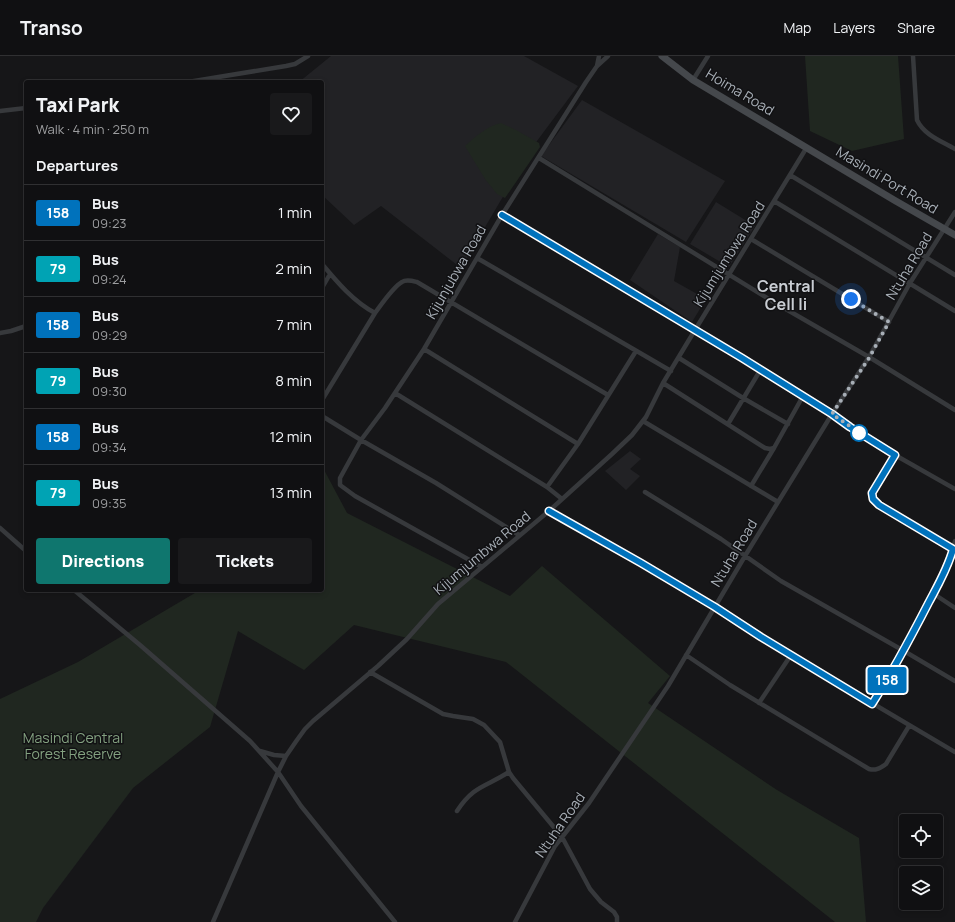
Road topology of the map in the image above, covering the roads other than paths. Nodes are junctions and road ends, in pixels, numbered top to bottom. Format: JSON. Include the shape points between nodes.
{"nodes":[{"id":1,"x":308,"y":56,"type":"edge"},
{"id":2,"x":599,"y":56,"type":"edge"},
{"id":3,"x":608,"y":56,"type":"edge"},
{"id":4,"x":662,"y":56,"type":"edge"},
{"id":5,"x":708,"y":56,"type":"edge"},
{"id":6,"x":914,"y":56,"type":"edge"},
{"id":7,"x":597,"y":66,"type":"junction"},
{"id":8,"x":208,"y":80,"type":"edge"},
{"id":9,"x":694,"y":80,"type":"junction"},
{"id":10,"x":24,"y":108,"type":"edge"},
{"id":11,"x":0,"y":111,"type":"edge"},
{"id":12,"x":807,"y":147,"type":"junction"},
{"id":13,"x":955,"y":149,"type":"edge"},
{"id":14,"x":539,"y":158,"type":"junction"},
{"id":15,"x":790,"y":175,"type":"junction"},
{"id":16,"x":774,"y":201,"type":"junction"},
{"id":17,"x":955,"y":212,"type":"edge"},
{"id":18,"x":502,"y":215,"type":"junction"},
{"id":19,"x":945,"y":228,"type":"junction"},
{"id":20,"x":955,"y":235,"type":"edge"},
{"id":21,"x":751,"y":239,"type":"junction"},
{"id":22,"x":477,"y":258,"type":"junction"},
{"id":23,"x":926,"y":258,"type":"junction"},
{"id":24,"x":324,"y":266,"type":"edge"},
{"id":25,"x":330,"y":274,"type":"junction"},
{"id":26,"x":729,"y":275,"type":"junction"},
{"id":27,"x":955,"y":275,"type":"edge"},
{"id":28,"x":910,"y":283,"type":"junction"},
{"id":29,"x":324,"y":284,"type":"edge"},
{"id":30,"x":452,"y":302,"type":"junction"},
{"id":31,"x":955,"y":311,"type":"edge"},
{"id":32,"x":375,"y":313,"type":"junction"},
{"id":33,"x":889,"y":322,"type":"junction"},
{"id":34,"x":24,"y":327,"type":"edge"},
{"id":35,"x":695,"y":330,"type":"junction"},
{"id":36,"x":0,"y":333,"type":"edge"},
{"id":37,"x":424,"y":349,"type":"junction"},
{"id":38,"x":636,"y":351,"type":"junction"},
{"id":39,"x":679,"y":358,"type":"junction"},
{"id":40,"x":869,"y":358,"type":"junction"},
{"id":41,"x":761,"y":369,"type":"junction"},
{"id":42,"x":671,"y":371,"type":"junction"},
{"id":43,"x":664,"y":383,"type":"junction"},
{"id":44,"x":395,"y":393,"type":"junction"},
{"id":45,"x":608,"y":395,"type":"junction"},
{"id":46,"x":803,"y":396,"type":"junction"},
{"id":47,"x":324,"y":397,"type":"edge"},
{"id":48,"x":743,"y":398,"type":"junction"},
{"id":49,"x":955,"y":410,"type":"edge"},
{"id":50,"x":832,"y":414,"type":"junction"},
{"id":51,"x":324,"y":417,"type":"edge"},
{"id":52,"x":643,"y":421,"type":"junction"},
{"id":53,"x":728,"y":424,"type":"junction"},
{"id":54,"x":788,"y":424,"type":"junction"},
{"id":55,"x":361,"y":440,"type":"junction"},
{"id":56,"x":578,"y":444,"type":"junction"},
{"id":57,"x":774,"y":448,"type":"junction"},
{"id":58,"x":895,"y":455,"type":"junction"},
{"id":59,"x":751,"y":486,"type":"junction"},
{"id":60,"x":547,"y":487,"type":"junction"},
{"id":61,"x":955,"y":489,"type":"edge"},
{"id":62,"x":645,"y":492,"type":"dead end"},
{"id":63,"x":562,"y":499,"type":"junction"},
{"id":64,"x":778,"y":502,"type":"junction"},
{"id":65,"x":549,"y":511,"type":"junction"},
{"id":66,"x":0,"y":528,"type":"edge"},
{"id":67,"x":519,"y":535,"type":"junction"},
{"id":68,"x":955,"y":541,"type":"edge"},
{"id":69,"x":24,"y":549,"type":"edge"},
{"id":70,"x":953,"y":549,"type":"junction"},
{"id":71,"x":745,"y":556,"type":"junction"},
{"id":72,"x":482,"y":567,"type":"junction"},
{"id":73,"x":76,"y":592,"type":"edge"},
{"id":74,"x":934,"y":594,"type":"junction"},
{"id":75,"x":715,"y":607,"type":"junction"},
{"id":76,"x":955,"y":608,"type":"edge"},
{"id":77,"x":904,"y":651,"type":"junction"},
{"id":78,"x":686,"y":655,"type":"junction"},
{"id":79,"x":791,"y":655,"type":"junction"},
{"id":80,"x":370,"y":672,"type":"junction"},
{"id":81,"x":955,"y":681,"type":"edge"},
{"id":82,"x":759,"y":703,"type":"junction"},
{"id":83,"x":872,"y":704,"type":"junction"},
{"id":84,"x":909,"y":726,"type":"junction"},
{"id":85,"x":260,"y":751,"type":"junction"},
{"id":86,"x":955,"y":752,"type":"edge"},
{"id":87,"x":286,"y":756,"type":"junction"},
{"id":88,"x":278,"y":772,"type":"junction"},
{"id":89,"x":510,"y":772,"type":"junction"},
{"id":90,"x":457,"y":811,"type":"dead end"},
{"id":91,"x":562,"y":837,"type":"junction"},
{"id":92,"x":213,"y":922,"type":"edge"},
{"id":93,"x":395,"y":922,"type":"edge"},
{"id":94,"x":515,"y":922,"type":"edge"},
{"id":95,"x":617,"y":922,"type":"edge"}],
"edges":[{"from":1,"to":8,"type":"street","via":[[295,64]]},
{"from":2,"to":7,"type":"street"},
{"from":3,"to":7,"type":"street","name":"Kijunjubwa Road"},
{"from":4,"to":9,"type":"main road","name":"Hoima Road"},
{"from":5,"to":9,"type":"street"},
{"from":6,"to":13,"type":"street","via":[[917,120],[924,132]]},
{"from":7,"to":14,"type":"street","name":"Kijunjubwa Road"},
{"from":9,"to":12,"type":"main road","name":"Hoima Road"},
{"from":10,"to":11,"type":"street"},
{"from":12,"to":15,"type":"street","name":"Kijumjumbwa Road"},
{"from":12,"to":19,"type":"main road","name":"Masindi Port Road"},
{"from":14,"to":18,"type":"street","name":"Kijunjubwa Road"},
{"from":14,"to":26,"type":"street"},
{"from":15,"to":16,"type":"street","name":"Kijumjumbwa Road"},
{"from":15,"to":23,"type":"street"},
{"from":16,"to":21,"type":"street","name":"Kijumjumbwa Road"},
{"from":16,"to":28,"type":"street"},
{"from":17,"to":19,"type":"street","name":"Ntuha Road"},
{"from":18,"to":22,"type":"street","name":"Kijunjubwa Road"},
{"from":18,"to":35,"type":"street"},
{"from":19,"to":20,"type":"main road","name":"Masindi Port Road"},
{"from":19,"to":23,"type":"street","name":"Ntuha Road"},
{"from":21,"to":26,"type":"street","name":"Kijumjumbwa Road"},
{"from":21,"to":33,"type":"street"},
{"from":22,"to":30,"type":"street","name":"Kijunjubwa Road"},
{"from":22,"to":38,"type":"street"},
{"from":23,"to":27,"type":"street"},
{"from":23,"to":28,"type":"street","name":"Ntuha Road"},
{"from":24,"to":25,"type":"street"},
{"from":25,"to":29,"type":"street"},
{"from":25,"to":32,"type":"street","via":[[359,304]]},
{"from":26,"to":35,"type":"street","name":"Kijumjumbwa Road"},
{"from":26,"to":40,"type":"street"},
{"from":28,"to":31,"type":"street"},
{"from":28,"to":33,"type":"street","name":"Ntuha Road"},
{"from":30,"to":32,"type":"street","via":[[410,280],[402,282]]},
{"from":30,"to":37,"type":"street","name":"Kijunjubwa Road"},
{"from":30,"to":45,"type":"street"},
{"from":32,"to":47,"type":"street"},
{"from":33,"to":40,"type":"street","name":"Ntuha Road"},
{"from":34,"to":36,"type":"street"},
{"from":35,"to":39,"type":"street","name":"Kijumjumbwa Road"},
{"from":35,"to":41,"type":"street"},
{"from":37,"to":44,"type":"street","name":"Kijunjubwa Road"},
{"from":37,"to":56,"type":"street"},
{"from":38,"to":42,"type":"street"},
{"from":38,"to":45,"type":"street"},
{"from":39,"to":42,"type":"street","name":"Kijumjumbwa Road"},
{"from":39,"to":48,"type":"street"},
{"from":40,"to":49,"type":"street"},
{"from":40,"to":50,"type":"street","name":"Ntuha Road"},
{"from":41,"to":46,"type":"street"},
{"from":41,"to":48,"type":"street"},
{"from":42,"to":43,"type":"street","name":"Kijumjumbwa Road"},
{"from":43,"to":52,"type":"street","name":"Kijumjumbwa Road"},
{"from":43,"to":53,"type":"street"},
{"from":44,"to":55,"type":"street","name":"Kijunjubwa Road"},
{"from":44,"to":60,"type":"street"},
{"from":45,"to":56,"type":"street"},
{"from":46,"to":50,"type":"street"},
{"from":46,"to":54,"type":"street"},
{"from":48,"to":53,"type":"street"},
{"from":48,"to":54,"type":"street"},
{"from":50,"to":58,"type":"street"},
{"from":50,"to":64,"type":"street","name":"Ntuha Road"},
{"from":51,"to":55,"type":"street"},
{"from":52,"to":59,"type":"street"},
{"from":52,"to":63,"type":"street","name":"Kijumjumbwa Road","via":[[632,435]]},
{"from":53,"to":57,"type":"street","via":[[765,448]]},
{"from":54,"to":57,"type":"street"},
{"from":55,"to":67,"type":"street"},
{"from":55,"to":72,"type":"street","name":"Kijunjubwa Road","via":[[340,481],[341,486]]},
{"from":56,"to":60,"type":"street"},
{"from":57,"to":59,"type":"street"},
{"from":58,"to":61,"type":"street"},
{"from":58,"to":70,"type":"street","via":[[872,493],[873,499]]},
{"from":59,"to":64,"type":"street"},
{"from":60,"to":63,"type":"street"},
{"from":62,"to":71,"type":"street"},
{"from":63,"to":65,"type":"street","name":"Kijumjumbwa Road"},
{"from":64,"to":71,"type":"street","name":"Ntuha Road"},
{"from":65,"to":67,"type":"street","name":"Kijumjumbwa Road"},
{"from":65,"to":75,"type":"street"},
{"from":66,"to":69,"type":"street"},
{"from":67,"to":72,"type":"street","name":"Kijumjumbwa Road"},
{"from":68,"to":70,"type":"street"},
{"from":70,"to":74,"type":"street"},
{"from":71,"to":75,"type":"street","name":"Ntuha Road"},
{"from":71,"to":77,"type":"street","via":[[781,581]]},
{"from":72,"to":80,"type":"street","name":"Kijumjumbwa Road","via":[[438,604],[407,639]]},
{"from":73,"to":85,"type":"street","via":[[220,713]]},
{"from":74,"to":76,"type":"street"},
{"from":74,"to":77,"type":"street"},
{"from":75,"to":78,"type":"street","name":"Ntuha Road"},
{"from":75,"to":79,"type":"street"},
{"from":77,"to":81,"type":"street"},
{"from":77,"to":83,"type":"street"},
{"from":78,"to":82,"type":"street"},
{"from":78,"to":91,"type":"street","name":"Ntuha Road","via":[[617,762]]},
{"from":79,"to":82,"type":"street"},
{"from":79,"to":83,"type":"street"},
{"from":80,"to":87,"type":"street","name":"Kijumjumbwa Road","via":[[309,725]]},
{"from":80,"to":89,"type":"street","via":[[443,714],[479,721],[500,742]]},
{"from":82,"to":84,"type":"street","via":[[863,767],[874,770],[886,764]]},
{"from":83,"to":84,"type":"street"},
{"from":84,"to":86,"type":"street"},
{"from":85,"to":87,"type":"street"},
{"from":85,"to":88,"type":"street"},
{"from":87,"to":88,"type":"street","name":"Kijumjumbwa Road"},
{"from":88,"to":92,"type":"street","name":"Kijumjumbwa Road"},
{"from":88,"to":93,"type":"street","via":[[301,806]]},
{"from":89,"to":90,"type":"street","via":[[477,789]]},
{"from":89,"to":91,"type":"street"},
{"from":91,"to":94,"type":"street","name":"Ntuha Road"},
{"from":91,"to":95,"type":"street","via":[[590,889],[614,912]]}]}
